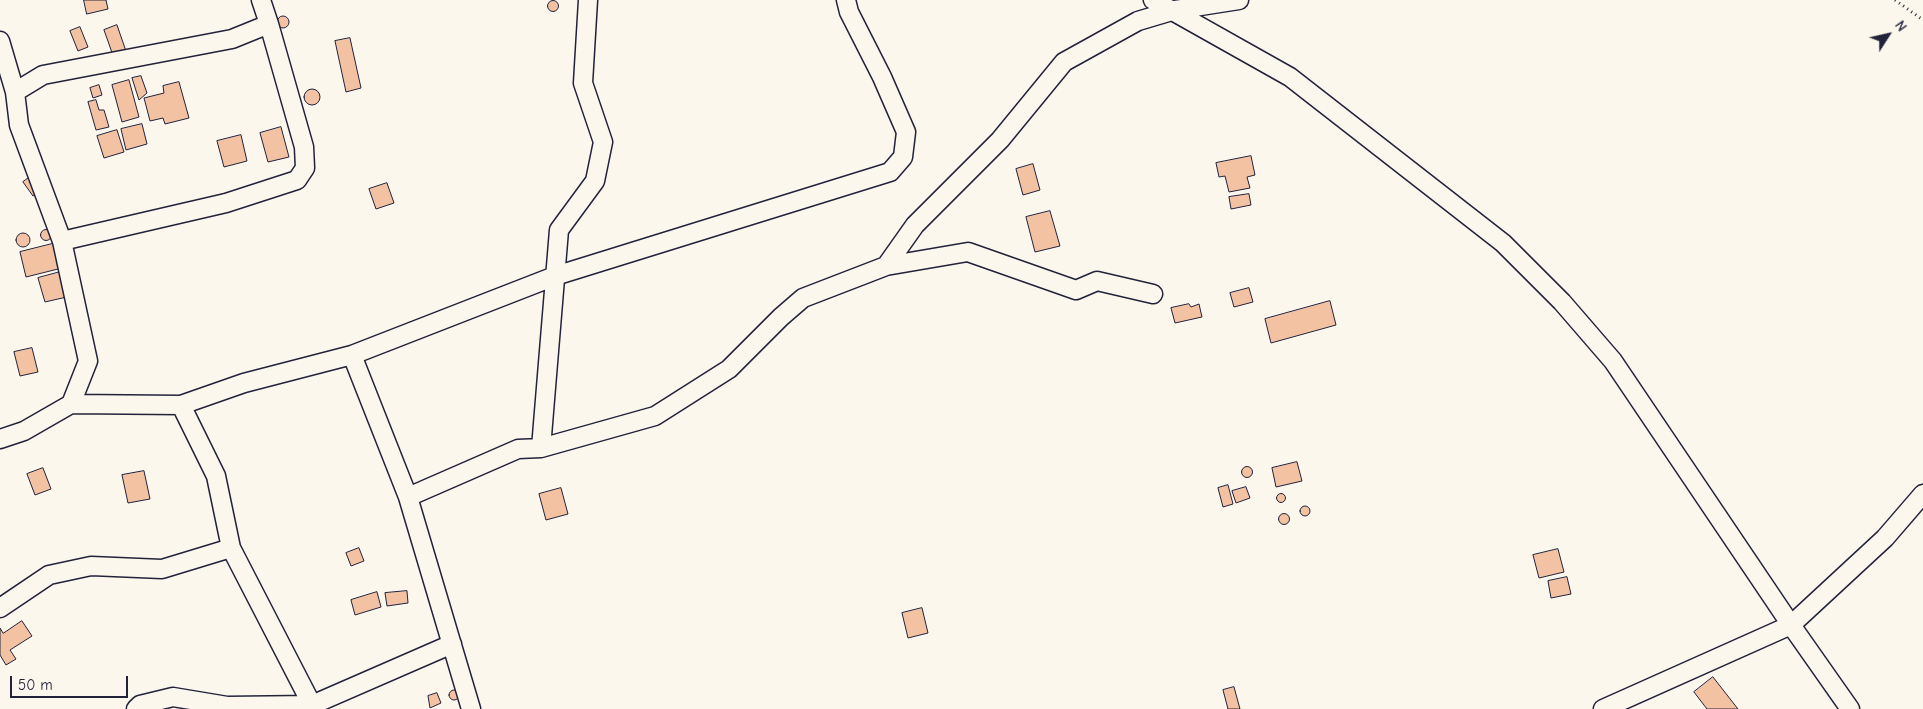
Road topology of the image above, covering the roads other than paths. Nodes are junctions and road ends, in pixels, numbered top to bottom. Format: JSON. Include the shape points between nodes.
{"nodes":[{"id":1,"x":261,"y":0,"type":"edge"},
{"id":2,"x":588,"y":0,"type":"edge"},
{"id":3,"x":846,"y":0,"type":"edge"},
{"id":4,"x":1154,"y":0,"type":"edge"},
{"id":5,"x":1239,"y":0,"type":"edge"},
{"id":6,"x":1174,"y":10,"type":"junction"},
{"id":7,"x":269,"y":24,"type":"junction"},
{"id":8,"x":0,"y":41,"type":"edge"},
{"id":9,"x":15,"y":92,"type":"junction"},
{"id":10,"x":62,"y":241,"type":"junction"},
{"id":11,"x":886,"y":266,"type":"junction"},
{"id":12,"x":555,"y":276,"type":"junction"},
{"id":13,"x":1153,"y":294,"type":"dead end"},
{"id":14,"x":352,"y":355,"type":"junction"},
{"id":15,"x":71,"y":404,"type":"junction"},
{"id":16,"x":181,"y":405,"type":"junction"},
{"id":17,"x":0,"y":438,"type":"edge"},
{"id":18,"x":541,"y":448,"type":"junction"},
{"id":19,"x":1923,"y":494,"type":"edge"},
{"id":20,"x":408,"y":497,"type":"junction"},
{"id":21,"x":231,"y":548,"type":"junction"},
{"id":22,"x":0,"y":608,"type":"edge"},
{"id":23,"x":1791,"y":626,"type":"junction"},
{"id":24,"x":452,"y":644,"type":"junction"},
{"id":25,"x":312,"y":705,"type":"junction"},
{"id":26,"x":136,"y":709,"type":"edge"},
{"id":27,"x":471,"y":709,"type":"edge"},
{"id":28,"x":1603,"y":709,"type":"edge"},
{"id":29,"x":1850,"y":709,"type":"edge"}],
"edges":[{"from":1,"to":7,"type":"street"},
{"from":2,"to":12,"type":"street","via":[[584,83],[603,142],[595,181],[559,230]]},
{"from":3,"to":12,"type":"street","via":[[906,132],[903,157],[890,172]]},
{"from":4,"to":6,"type":"street"},
{"from":5,"to":6,"type":"street"},
{"from":6,"to":11,"type":"street","via":[[1138,21],[1064,62],[1000,140],[915,225]]},
{"from":6,"to":23,"type":"street","via":[[1290,77],[1510,250],[1562,302],[1613,361]]},
{"from":7,"to":9,"type":"street","via":[[232,39],[43,75]]},
{"from":7,"to":10,"type":"street","via":[[304,148],[306,168],[297,180],[226,203]]},
{"from":8,"to":9,"type":"street"},
{"from":9,"to":10,"type":"street","via":[[20,125]]},
{"from":10,"to":15,"type":"street","via":[[88,361]]},
{"from":11,"to":13,"type":"street","via":[[968,252],[1076,290],[1097,281]]},
{"from":11,"to":18,"type":"street","via":[[803,298],[729,368],[655,416]]},
{"from":12,"to":14,"type":"street"},
{"from":12,"to":18,"type":"street"},
{"from":14,"to":16,"type":"street","via":[[244,383]]},
{"from":14,"to":20,"type":"street"},
{"from":15,"to":16,"type":"street"},
{"from":15,"to":17,"type":"street","via":[[24,430]]},
{"from":16,"to":21,"type":"street","via":[[216,476]]},
{"from":18,"to":20,"type":"street","via":[[518,449]]},
{"from":19,"to":23,"type":"street","via":[[1885,538]]},
{"from":20,"to":24,"type":"street"},
{"from":21,"to":22,"type":"street","via":[[162,569],[91,566],[49,575]]},
{"from":21,"to":25,"type":"street"},
{"from":23,"to":28,"type":"street"},
{"from":23,"to":29,"type":"street"},
{"from":24,"to":25,"type":"street"},
{"from":24,"to":27,"type":"street"},
{"from":25,"to":26,"type":"street","via":[[227,706],[172,697],[140,705]]}]}
